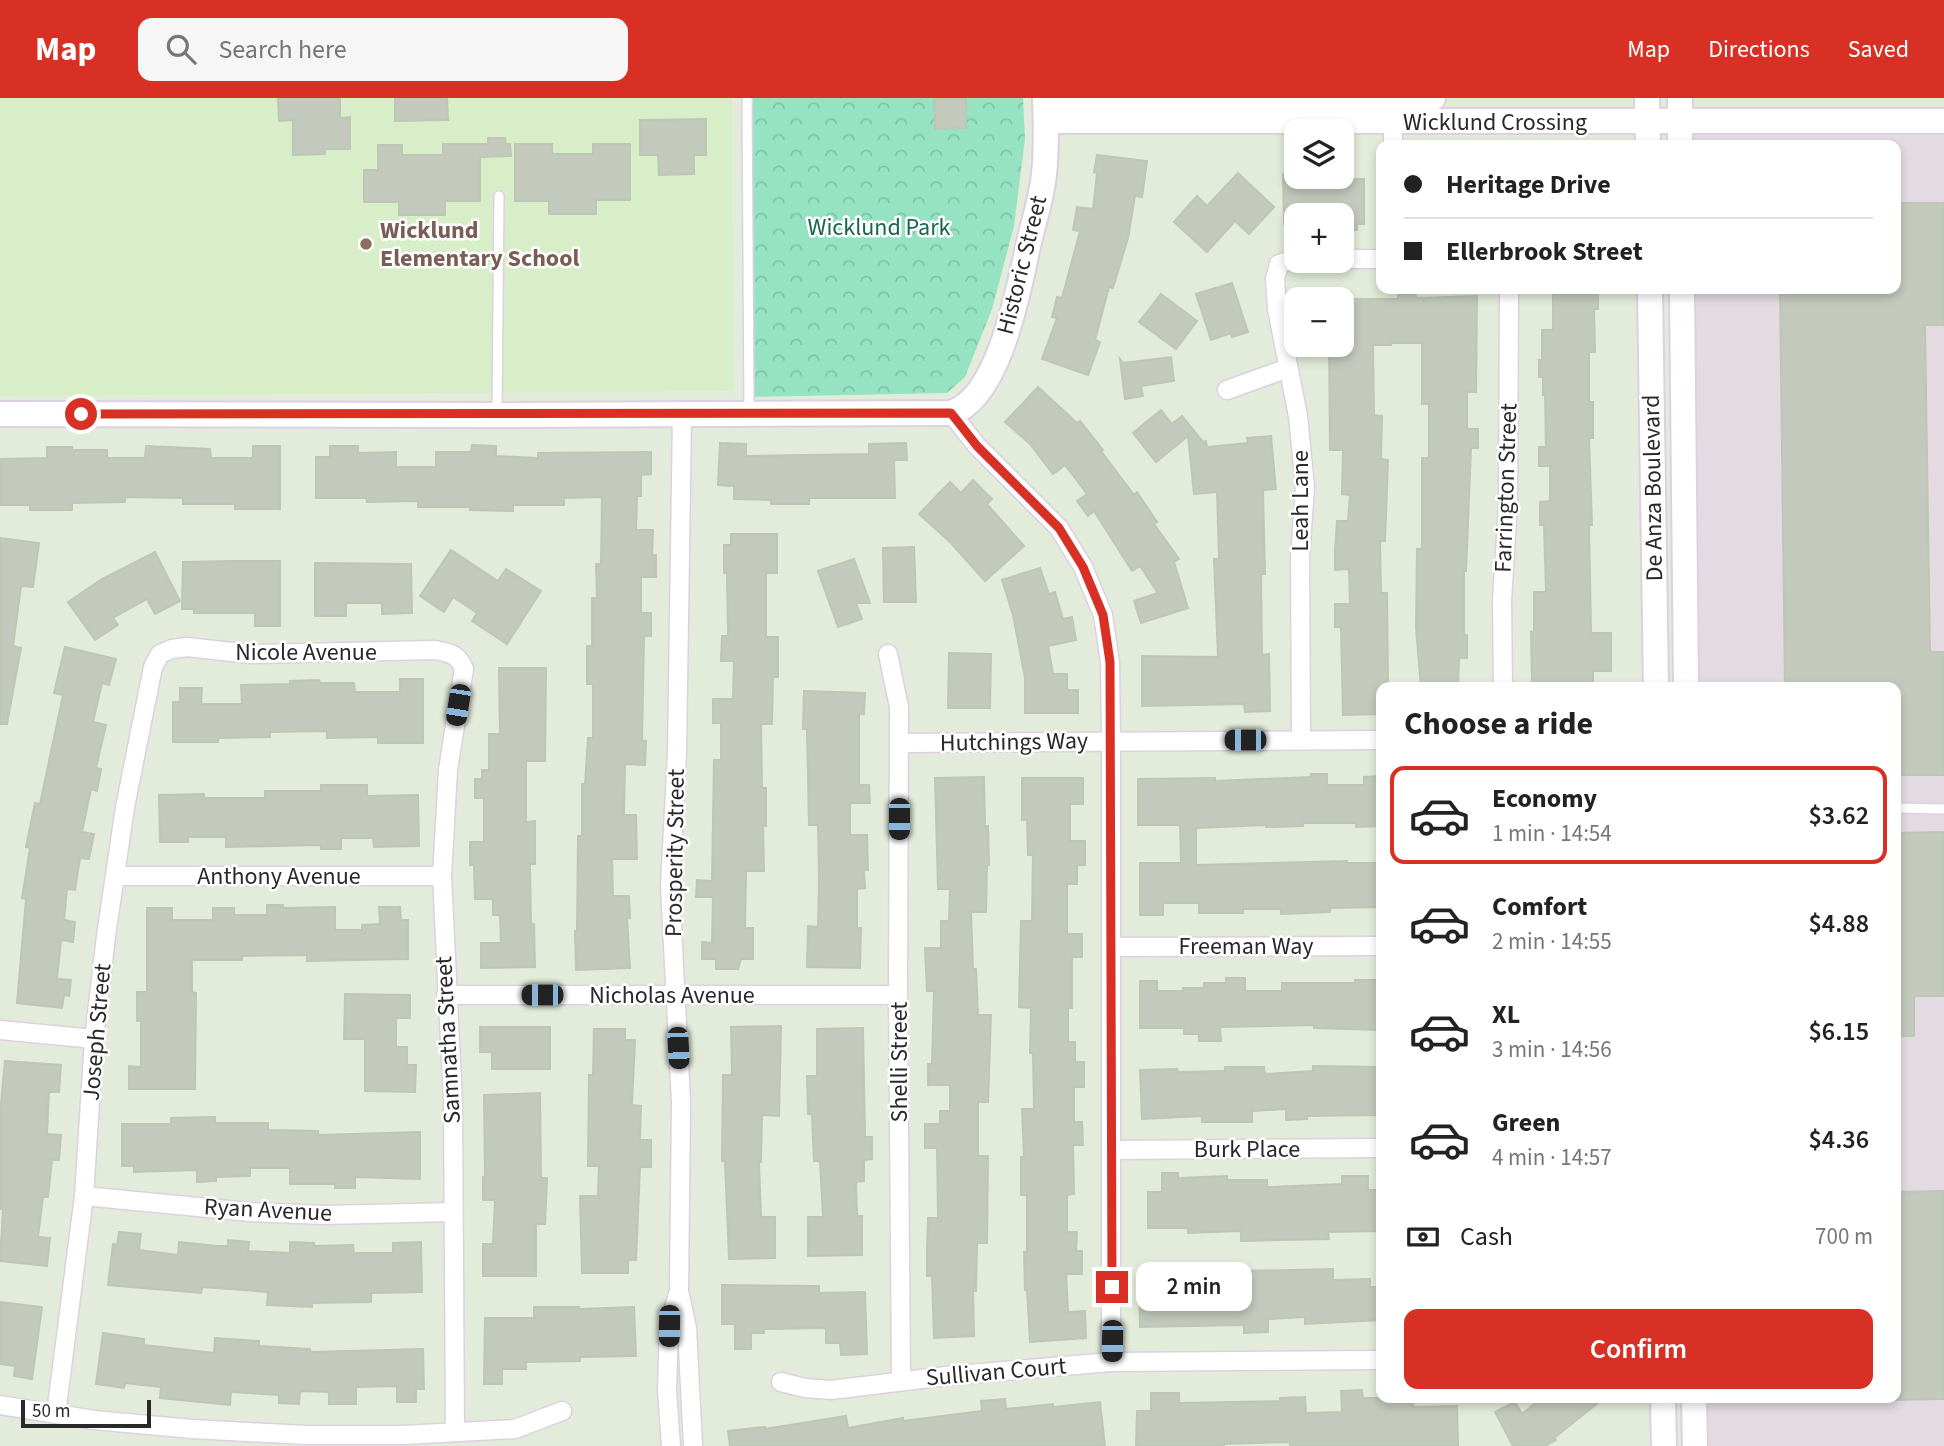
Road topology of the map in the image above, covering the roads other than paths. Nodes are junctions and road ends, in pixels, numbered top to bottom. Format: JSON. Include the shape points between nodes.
{"nodes":[{"id":1,"x":747,"y":98,"type":"edge"},
{"id":2,"x":1433,"y":98,"type":"edge"},
{"id":3,"x":1046,"y":106,"type":"edge"},
{"id":4,"x":1944,"y":121,"type":"edge"},
{"id":5,"x":1393,"y":122,"type":"edge"},
{"id":6,"x":1647,"y":122,"type":"edge"},
{"id":7,"x":1680,"y":122,"type":"edge"},
{"id":8,"x":499,"y":196,"type":"dead end"},
{"id":9,"x":1354,"y":259,"type":"edge"},
{"id":10,"x":1376,"y":260,"type":"edge"},
{"id":11,"x":1284,"y":262,"type":"edge"},
{"id":12,"x":1509,"y":294,"type":"edge"},
{"id":13,"x":1650,"y":294,"type":"edge"},
{"id":14,"x":1682,"y":294,"type":"edge"},
{"id":15,"x":1288,"y":368,"type":"junction"},
{"id":16,"x":1227,"y":390,"type":"dead end"},
{"id":17,"x":749,"y":413,"type":"junction"},
{"id":18,"x":951,"y":413,"type":"junction"},
{"id":19,"x":0,"y":414,"type":"edge"},
{"id":20,"x":682,"y":414,"type":"junction"},
{"id":21,"x":497,"y":415,"type":"junction"},
{"id":22,"x":453,"y":653,"type":"joint"},
{"id":23,"x":160,"y":654,"type":"joint"},
{"id":24,"x":888,"y":654,"type":"dead end"},
{"id":25,"x":1503,"y":682,"type":"edge"},
{"id":26,"x":1656,"y":682,"type":"edge"},
{"id":27,"x":1686,"y":682,"type":"edge"},
{"id":28,"x":1111,"y":740,"type":"junction"},
{"id":29,"x":1301,"y":740,"type":"junction"},
{"id":30,"x":1376,"y":740,"type":"edge"},
{"id":31,"x":899,"y":743,"type":"junction"},
{"id":32,"x":1901,"y":808,"type":"edge"},
{"id":33,"x":1944,"y":809,"type":"edge"},
{"id":34,"x":116,"y":876,"type":"junction"},
{"id":35,"x":442,"y":876,"type":"junction"},
{"id":36,"x":1376,"y":946,"type":"edge"},
{"id":37,"x":1112,"y":947,"type":"junction"},
{"id":38,"x":446,"y":995,"type":"junction"},
{"id":39,"x":675,"y":995,"type":"junction"},
{"id":40,"x":898,"y":995,"type":"junction"},
{"id":41,"x":0,"y":1030,"type":"edge"},
{"id":42,"x":94,"y":1039,"type":"junction"},
{"id":43,"x":1376,"y":1148,"type":"edge"},
{"id":44,"x":1113,"y":1150,"type":"junction"},
{"id":45,"x":85,"y":1196,"type":"junction"},
{"id":46,"x":453,"y":1213,"type":"junction"},
{"id":47,"x":679,"y":1291,"type":"junction"},
{"id":48,"x":1376,"y":1360,"type":"edge"},
{"id":49,"x":1111,"y":1362,"type":"junction"},
{"id":50,"x":901,"y":1380,"type":"junction"},
{"id":51,"x":781,"y":1382,"type":"dead end"},
{"id":52,"x":1663,"y":1403,"type":"edge"},
{"id":53,"x":1694,"y":1403,"type":"edge"},
{"id":54,"x":0,"y":1405,"type":"edge"},
{"id":55,"x":562,"y":1411,"type":"dead end"},
{"id":56,"x":56,"y":1415,"type":"junction"},
{"id":57,"x":455,"y":1432,"type":"junction"},
{"id":58,"x":671,"y":1446,"type":"edge"},
{"id":59,"x":693,"y":1446,"type":"edge"},
{"id":60,"x":1664,"y":1446,"type":"edge"},
{"id":61,"x":1695,"y":1446,"type":"edge"}],
"edges":[{"from":1,"to":17,"type":"lane"},
{"from":2,"to":5,"type":"street","name":"Wicklund Crossing"},
{"from":3,"to":5,"type":"street","name":"Wicklund Crossing"},
{"from":3,"to":18,"type":"street","name":"Historic Street","via":[[1044,176],[1014,313],[988,380],[973,401]]},
{"from":4,"to":7,"type":"street","name":"Wicklund Crossing"},
{"from":5,"to":6,"type":"street","name":"Wicklund Crossing"},
{"from":6,"to":7,"type":"street","name":"Wicklund Crossing"},
{"from":8,"to":21,"type":"lane"},
{"from":9,"to":10,"type":"street"},
{"from":11,"to":15,"type":"street","name":"Leah Lane","via":[[1279,264],[1275,279]]},
{"from":12,"to":25,"type":"street","name":"Farrington Street"},
{"from":13,"to":26,"type":"street","name":"De Anza Boulevard"},
{"from":14,"to":27,"type":"street","name":"De Anza Boulevard"},
{"from":15,"to":16,"type":"street"},
{"from":15,"to":29,"type":"street","name":"Leah Lane","via":[[1305,487],[1300,556]]},
{"from":17,"to":18,"type":"street"},
{"from":17,"to":20,"type":"street"},
{"from":18,"to":28,"type":"street","via":[[977,446],[1059,528],[1083,567],[1103,615],[1110,662]]},
{"from":19,"to":21,"type":"street"},
{"from":20,"to":21,"type":"street"},
{"from":20,"to":39,"type":"street","name":"Prosperity Street","via":[[677,753],[670,886]]},
{"from":22,"to":23,"type":"street","name":"Nicole Avenue","via":[[250,654],[187,647]]},
{"from":22,"to":35,"type":"street","name":"Samnatha Street","via":[[464,669],[448,770]]},
{"from":23,"to":34,"type":"street","name":"Joseph Street","via":[[149,680]]},
{"from":24,"to":31,"type":"street","name":"Shelli Street","via":[[900,707]]},
{"from":28,"to":29,"type":"street","name":"Hutchings Way"},
{"from":28,"to":31,"type":"street","name":"Hutchings Way"},
{"from":28,"to":37,"type":"street"},
{"from":29,"to":30,"type":"street","name":"Hutchings Way"},
{"from":31,"to":40,"type":"street","name":"Shelli Street"},
{"from":32,"to":33,"type":"lane"},
{"from":34,"to":35,"type":"street","name":"Anthony Avenue"},
{"from":34,"to":42,"type":"street","name":"Joseph Street"},
{"from":35,"to":38,"type":"street","name":"Samnatha Street"},
{"from":36,"to":37,"type":"street","name":"Freeman Way"},
{"from":37,"to":44,"type":"street"},
{"from":38,"to":39,"type":"street","name":"Nicholas Avenue"},
{"from":38,"to":46,"type":"street","name":"Samnatha Street","via":[[453,1103]]},
{"from":39,"to":40,"type":"street","name":"Nicholas Avenue"},
{"from":39,"to":47,"type":"street","name":"Prosperity Street","via":[[681,1102]]},
{"from":40,"to":50,"type":"street","name":"Shelli Street"},
{"from":41,"to":42,"type":"street"},
{"from":42,"to":45,"type":"street","name":"Joseph Street"},
{"from":43,"to":44,"type":"street","name":"Burk Place"},
{"from":44,"to":49,"type":"street"},
{"from":45,"to":46,"type":"street","name":"Ryan Avenue","via":[[250,1213]]},
{"from":45,"to":56,"type":"street","name":"Joseph Street"},
{"from":46,"to":57,"type":"street","name":"Samnatha Street"},
{"from":47,"to":58,"type":"street","name":"Prosperity Street","via":[[669,1326]]},
{"from":47,"to":59,"type":"street","name":"Prosperity Street","via":[[687,1328]]},
{"from":48,"to":49,"type":"street","name":"Sullivan Court"},
{"from":49,"to":50,"type":"street","name":"Sullivan Court"},
{"from":50,"to":51,"type":"street","name":"Sullivan Court","via":[[831,1390]]},
{"from":52,"to":60,"type":"street"},
{"from":53,"to":61,"type":"street"},
{"from":54,"to":56,"type":"street"},
{"from":55,"to":57,"type":"street","via":[[515,1429]]},
{"from":56,"to":57,"type":"street","via":[[249,1433]]}]}
